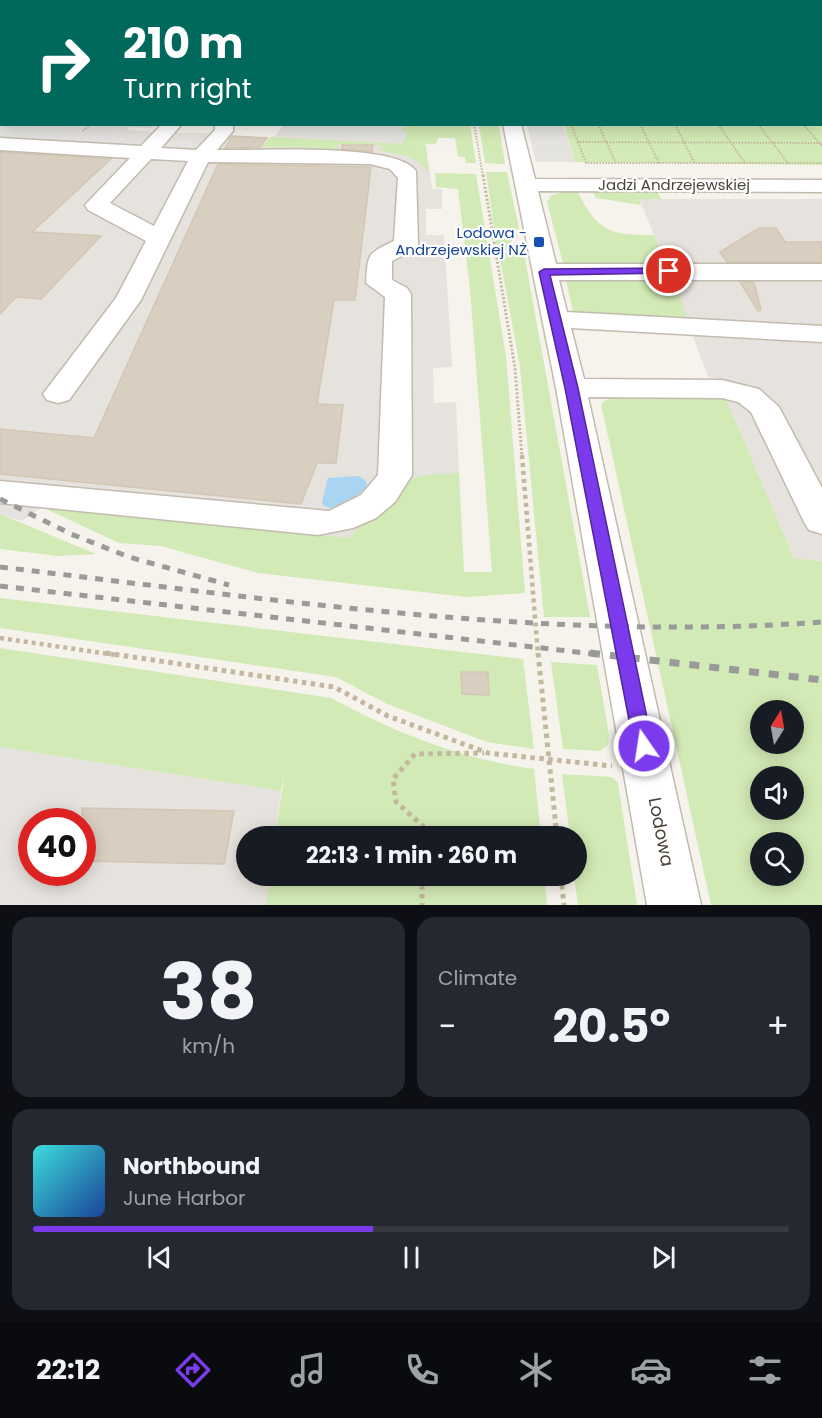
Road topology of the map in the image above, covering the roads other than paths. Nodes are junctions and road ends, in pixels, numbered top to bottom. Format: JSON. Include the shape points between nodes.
{"nodes":[{"id":1,"x":172,"y":126,"type":"edge"},
{"id":2,"x":224,"y":126,"type":"edge"},
{"id":3,"x":512,"y":126,"type":"edge"},
{"id":4,"x":0,"y":131,"type":"edge"},
{"id":5,"x":0,"y":144,"type":"edge"},
{"id":6,"x":149,"y":147,"type":"junction"},
{"id":7,"x":201,"y":156,"type":"junction"},
{"id":8,"x":525,"y":185,"type":"junction"},
{"id":9,"x":822,"y":186,"type":"edge"},
{"id":10,"x":159,"y":238,"type":"junction"},
{"id":11,"x":544,"y":272,"type":"junction"},
{"id":12,"x":822,"y":272,"type":"edge"},
{"id":13,"x":555,"y":319,"type":"junction"},
{"id":14,"x":822,"y":334,"type":"edge"},
{"id":15,"x":571,"y":388,"type":"junction"},
{"id":16,"x":58,"y":394,"type":"dead end"},
{"id":17,"x":0,"y":492,"type":"edge"},
{"id":18,"x":822,"y":522,"type":"edge"},
{"id":19,"x":674,"y":905,"type":"edge"}],
"edges":[{"from":1,"to":6,"type":"street"},
{"from":2,"to":7,"type":"street","via":[[224,131]]},
{"from":3,"to":8,"type":"street","name":"Lodowa"},
{"from":4,"to":6,"type":"street"},
{"from":5,"to":6,"type":"street"},
{"from":6,"to":7,"type":"street"},
{"from":6,"to":10,"type":"street","via":[[96,205]]},
{"from":7,"to":10,"type":"street"},
{"from":7,"to":17,"type":"street","via":[[370,158],[397,164],[406,171],[406,245],[380,257],[379,283],[398,294],[395,475],[390,487],[353,517],[335,524]]},
{"from":8,"to":9,"type":"street","name":"Jadzi Andrzejewskiej"},
{"from":8,"to":11,"type":"street","name":"Lodowa"},
{"from":10,"to":16,"type":"street","via":[[128,300]]},
{"from":11,"to":12,"type":"street"},
{"from":11,"to":13,"type":"street","name":"Lodowa"},
{"from":13,"to":14,"type":"street"},
{"from":13,"to":15,"type":"street","name":"Lodowa"},
{"from":15,"to":18,"type":"street","via":[[722,389],[748,395],[764,407]]},
{"from":15,"to":19,"type":"street","name":"Lodowa"}]}
